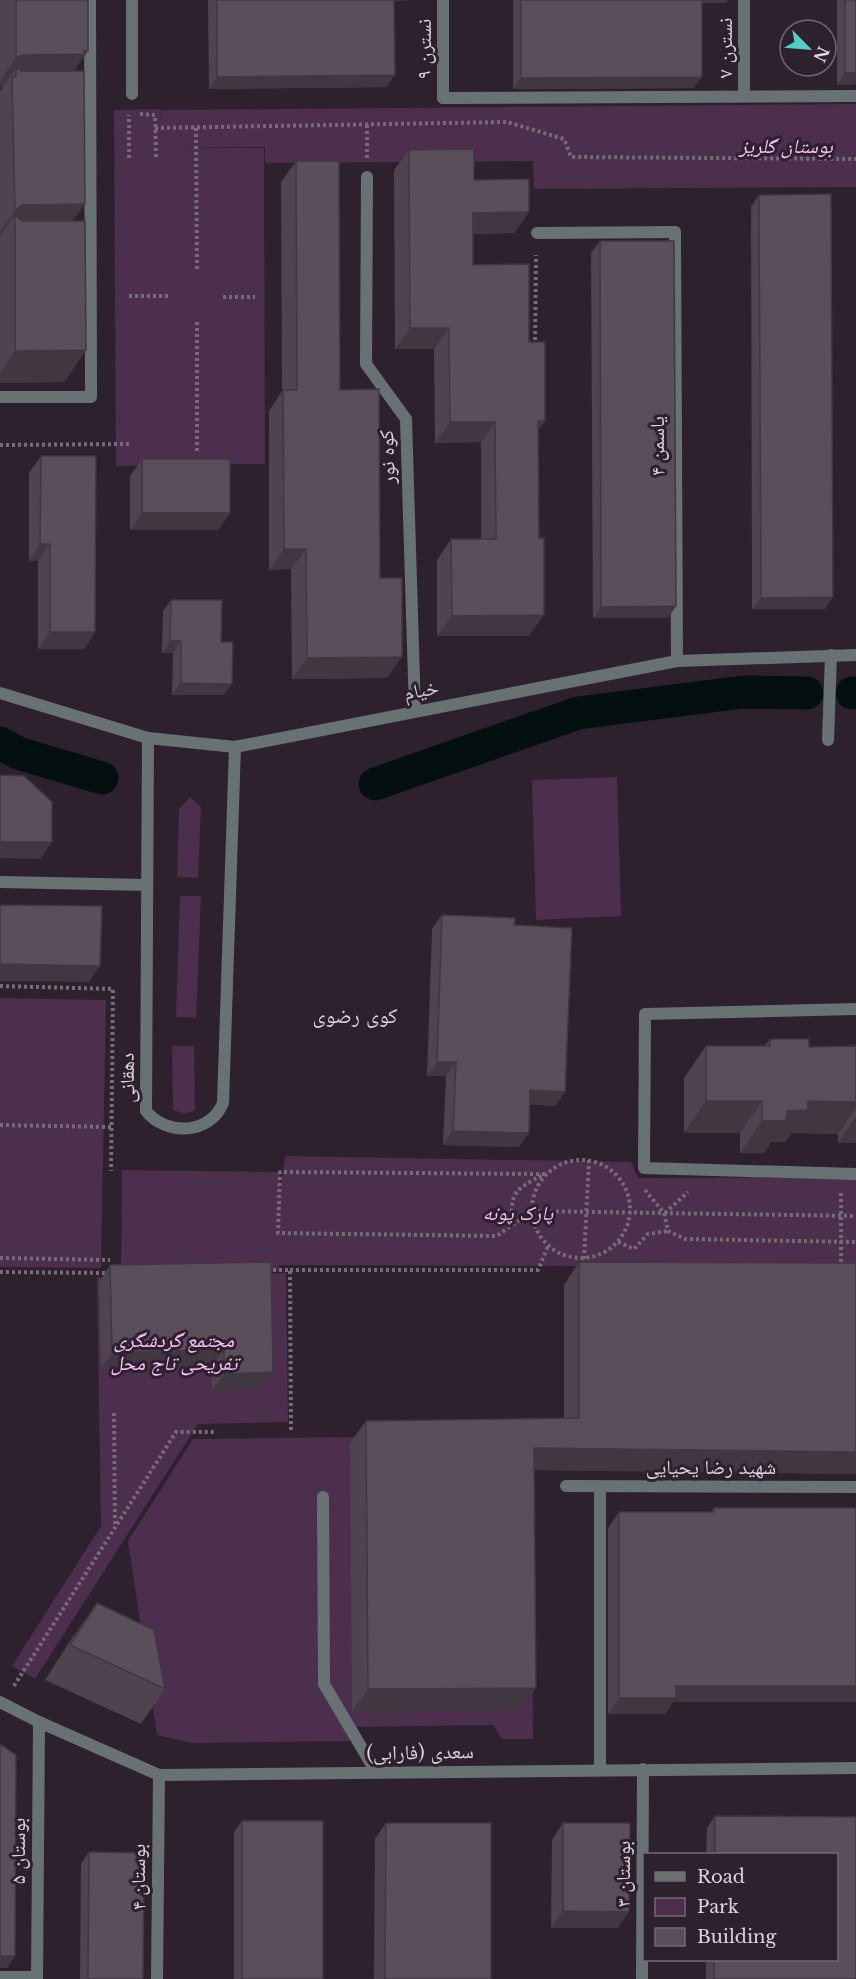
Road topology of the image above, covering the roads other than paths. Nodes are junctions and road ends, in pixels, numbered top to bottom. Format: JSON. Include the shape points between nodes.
{"nodes":[{"id":1,"x":90,"y":0,"type":"edge"},
{"id":2,"x":132,"y":0,"type":"edge"},
{"id":3,"x":443,"y":0,"type":"edge"},
{"id":4,"x":744,"y":0,"type":"edge"},
{"id":5,"x":132,"y":94,"type":"dead end"},
{"id":6,"x":744,"y":96,"type":"junction"},
{"id":7,"x":856,"y":96,"type":"edge"},
{"id":8,"x":367,"y":177,"type":"road end"},
{"id":9,"x":537,"y":233,"type":"road end"},
{"id":10,"x":0,"y":397,"type":"edge"},
{"id":11,"x":831,"y":655,"type":"junction"},
{"id":12,"x":856,"y":655,"type":"edge"},
{"id":13,"x":677,"y":661,"type":"junction"},
{"id":14,"x":0,"y":693,"type":"edge"},
{"id":15,"x":415,"y":711,"type":"junction"},
{"id":16,"x":148,"y":738,"type":"junction"},
{"id":17,"x":828,"y":740,"type":"dead end"},
{"id":18,"x":234,"y":747,"type":"junction"},
{"id":19,"x":0,"y":882,"type":"edge"},
{"id":20,"x":147,"y":885,"type":"junction"},
{"id":21,"x":856,"y":1009,"type":"edge"},
{"id":22,"x":856,"y":1174,"type":"edge"},
{"id":23,"x":566,"y":1486,"type":"dead end"},
{"id":24,"x":600,"y":1486,"type":"junction"},
{"id":25,"x":856,"y":1487,"type":"edge"},
{"id":26,"x":323,"y":1497,"type":"dead end"},
{"id":27,"x":1,"y":1703,"type":"edge"},
{"id":28,"x":39,"y":1722,"type":"junction"},
{"id":29,"x":856,"y":1767,"type":"edge"},
{"id":30,"x":644,"y":1769,"type":"junction"},
{"id":31,"x":600,"y":1770,"type":"junction"},
{"id":32,"x":376,"y":1772,"type":"junction"},
{"id":33,"x":159,"y":1775,"type":"junction"},
{"id":34,"x":643,"y":1853,"type":"edge"},
{"id":35,"x":643,"y":1874,"type":"edge"},
{"id":36,"x":0,"y":1977,"type":"edge"},
{"id":37,"x":37,"y":1978,"type":"edge"},
{"id":38,"x":157,"y":1979,"type":"edge"},
{"id":39,"x":642,"y":1979,"type":"edge"}],
"edges":[{"from":1,"to":10,"type":"street","via":[[84,95],[91,397]]},
{"from":2,"to":5,"type":"street"},
{"from":3,"to":6,"type":"street","name":"نسترن ۹","via":[[443,98]]},
{"from":4,"to":6,"type":"street","name":"نسترن ۷"},
{"from":6,"to":7,"type":"street"},
{"from":8,"to":15,"type":"street","name":"کوه نور","via":[[366,364],[406,419]]},
{"from":9,"to":13,"type":"street","name":"یاسمن ۴","via":[[675,232]]},
{"from":11,"to":12,"type":"street","name":"خیام"},
{"from":11,"to":13,"type":"street","name":"خیام"},
{"from":11,"to":17,"type":"street"},
{"from":13,"to":15,"type":"street","name":"خیام"},
{"from":14,"to":16,"type":"street","name":"خیام"},
{"from":15,"to":18,"type":"street","name":"خیام"},
{"from":16,"to":18,"type":"street","name":"خیام"},
{"from":16,"to":20,"type":"street","name":"دهقانی"},
{"from":18,"to":20,"type":"street","name":"دهقانی","via":[[223,1103],[208,1124],[185,1129],[163,1126],[146,1111]]},
{"from":19,"to":20,"type":"street"},
{"from":21,"to":22,"type":"street","via":[[645,1014],[644,1168]]},
{"from":23,"to":24,"type":"street","name":"شهید رضا یحیایی"},
{"from":24,"to":25,"type":"street","name":"شهید رضا یحیایی"},
{"from":24,"to":31,"type":"street"},
{"from":26,"to":32,"type":"street","via":[[324,1684]]},
{"from":27,"to":28,"type":"street","name":"سعدی (فارابی)"},
{"from":28,"to":33,"type":"street","name":"سعدی (فارابی)"},
{"from":28,"to":37,"type":"street","name":"بوستان ۵"},
{"from":29,"to":30,"type":"street","name":"سعدی (فارابی)"},
{"from":30,"to":31,"type":"street","name":"سعدی (فارابی)"},
{"from":30,"to":34,"type":"street","name":"بوستان ۳"},
{"from":31,"to":32,"type":"street","name":"سعدی (فارابی)"},
{"from":32,"to":33,"type":"street","name":"سعدی (فارابی)"},
{"from":33,"to":38,"type":"street","name":"بوستان ۴"},
{"from":35,"to":39,"type":"street","name":"بوستان ۳"},
{"from":36,"to":37,"type":"street"}]}
